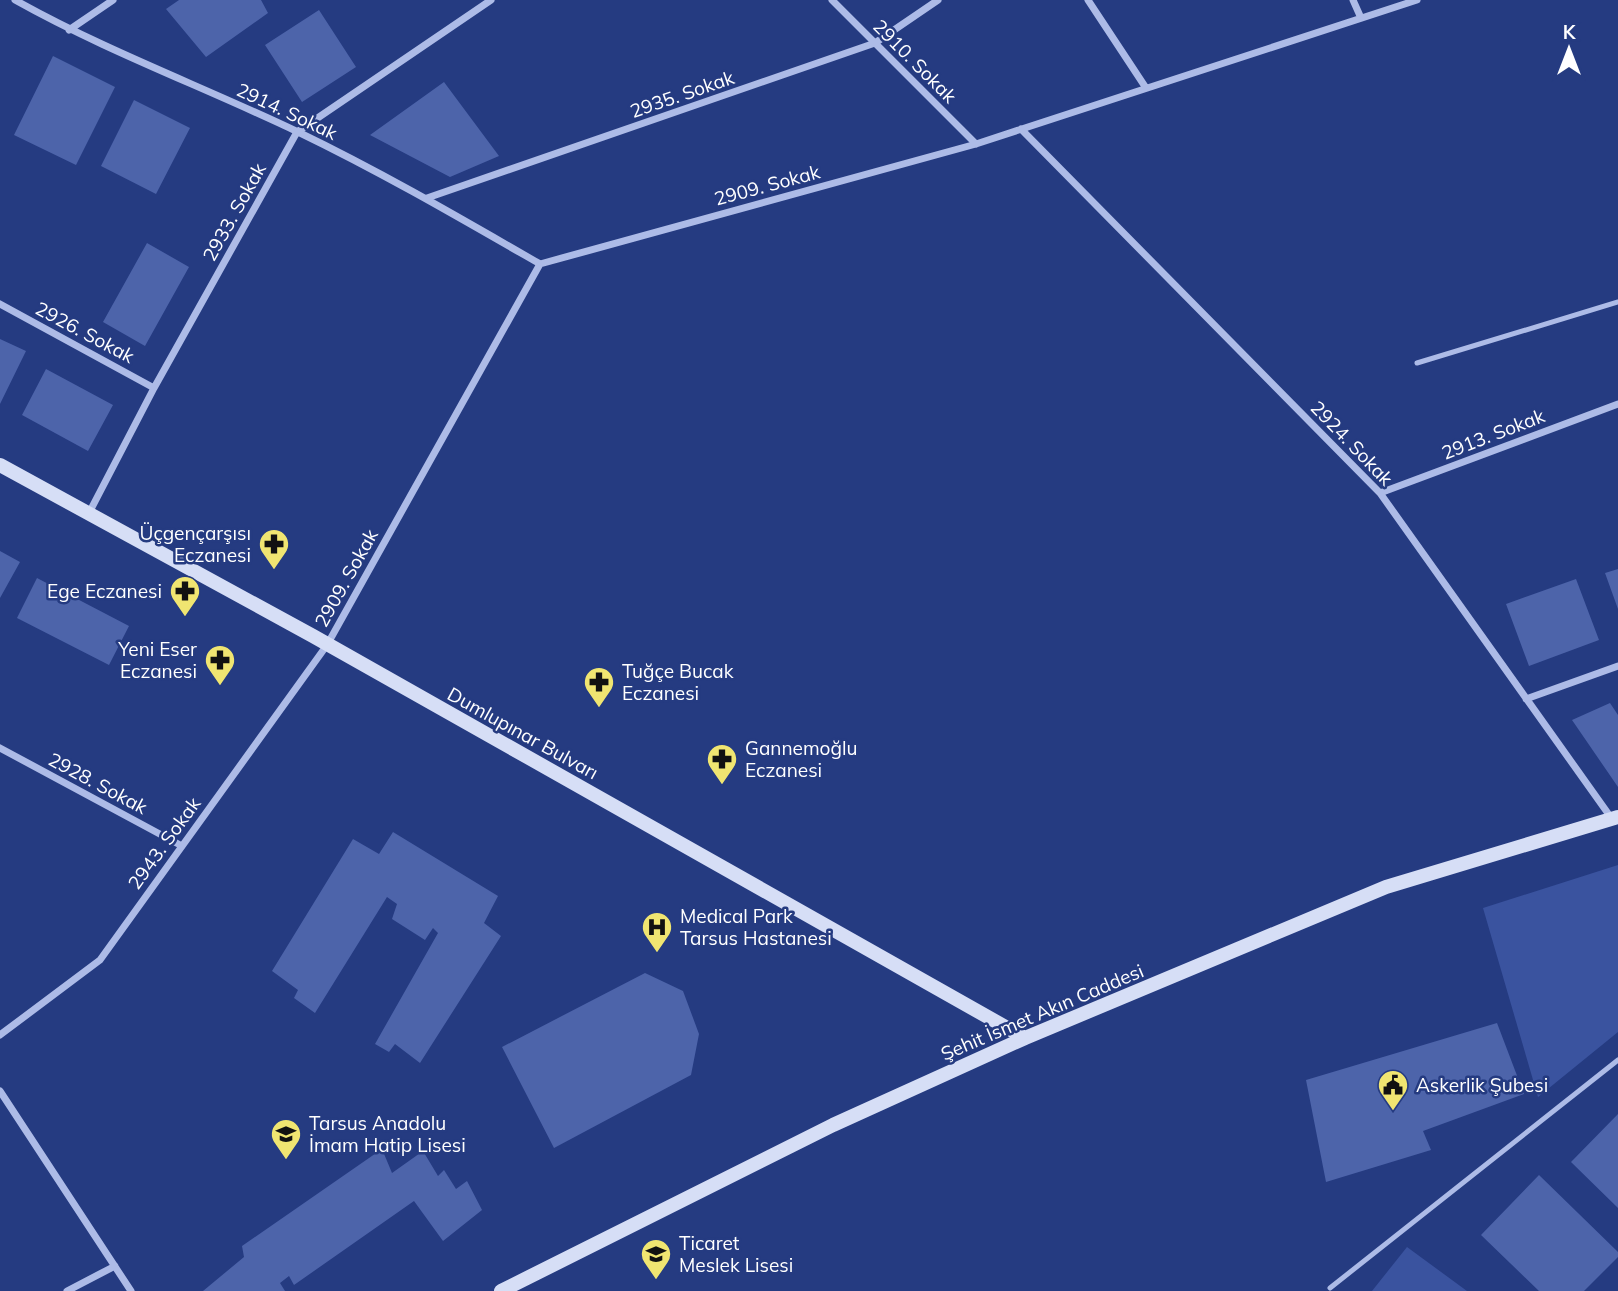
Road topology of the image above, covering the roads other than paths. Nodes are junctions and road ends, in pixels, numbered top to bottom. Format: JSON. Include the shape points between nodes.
{"nodes":[{"id":1,"x":15,"y":0,"type":"edge"},
{"id":2,"x":113,"y":0,"type":"edge"},
{"id":3,"x":491,"y":0,"type":"edge"},
{"id":4,"x":832,"y":0,"type":"edge"},
{"id":5,"x":938,"y":0,"type":"edge"},
{"id":6,"x":1088,"y":0,"type":"edge"},
{"id":7,"x":1353,"y":0,"type":"edge"},
{"id":8,"x":1417,"y":0,"type":"edge"},
{"id":9,"x":1361,"y":18,"type":"junction"},
{"id":10,"x":69,"y":30,"type":"junction"},
{"id":11,"x":875,"y":43,"type":"junction"},
{"id":12,"x":1146,"y":88,"type":"junction"},
{"id":13,"x":1021,"y":129,"type":"junction"},
{"id":14,"x":297,"y":132,"type":"junction"},
{"id":15,"x":976,"y":144,"type":"junction"},
{"id":16,"x":427,"y":198,"type":"junction"},
{"id":17,"x":540,"y":264,"type":"junction"},
{"id":18,"x":1618,"y":302,"type":"edge"},
{"id":19,"x":0,"y":304,"type":"edge"},
{"id":20,"x":1417,"y":363,"type":"dead end"},
{"id":21,"x":154,"y":388,"type":"junction"},
{"id":22,"x":1618,"y":404,"type":"edge"},
{"id":23,"x":0,"y":465,"type":"edge"},
{"id":24,"x":1380,"y":493,"type":"junction"},
{"id":25,"x":89,"y":513,"type":"junction"},
{"id":26,"x":327,"y":645,"type":"junction"},
{"id":27,"x":1618,"y":666,"type":"edge"},
{"id":28,"x":1526,"y":699,"type":"junction"},
{"id":29,"x":0,"y":748,"type":"edge"},
{"id":30,"x":1615,"y":818,"type":"edge"},
{"id":31,"x":182,"y":846,"type":"junction"},
{"id":32,"x":0,"y":1035,"type":"edge"},
{"id":33,"x":1025,"y":1038,"type":"junction"},
{"id":34,"x":1618,"y":1060,"type":"edge"},
{"id":35,"x":0,"y":1091,"type":"edge"},
{"id":36,"x":115,"y":1266,"type":"junction"},
{"id":37,"x":1330,"y":1288,"type":"dead end"},
{"id":38,"x":67,"y":1291,"type":"edge"},
{"id":39,"x":131,"y":1291,"type":"edge"},
{"id":40,"x":501,"y":1291,"type":"edge"}],
"edges":[{"from":1,"to":10,"type":"street","name":"2914. Sokak"},
{"from":2,"to":10,"type":"street"},
{"from":3,"to":14,"type":"street","name":"2933. Sokak"},
{"from":4,"to":11,"type":"street","name":"2910. Sokak"},
{"from":5,"to":11,"type":"street","name":"2935. Sokak"},
{"from":6,"to":12,"type":"street"},
{"from":7,"to":9,"type":"street"},
{"from":8,"to":9,"type":"street","name":"2909. Sokak"},
{"from":9,"to":12,"type":"street","name":"2909. Sokak"},
{"from":10,"to":14,"type":"street","name":"2914. Sokak"},
{"from":11,"to":15,"type":"street","name":"2910. Sokak"},
{"from":11,"to":16,"type":"street","name":"2935. Sokak"},
{"from":12,"to":13,"type":"street","name":"2909. Sokak"},
{"from":13,"to":15,"type":"street","name":"2909. Sokak"},
{"from":13,"to":24,"type":"street","name":"2924. Sokak"},
{"from":14,"to":16,"type":"street","name":"2914. Sokak"},
{"from":14,"to":21,"type":"street","name":"2933. Sokak"},
{"from":15,"to":17,"type":"street","name":"2909. Sokak"},
{"from":16,"to":17,"type":"street","name":"2914. Sokak"},
{"from":17,"to":26,"type":"street","name":"2909. Sokak"},
{"from":18,"to":20,"type":"lane"},
{"from":19,"to":21,"type":"street","name":"2926. Sokak"},
{"from":21,"to":25,"type":"street","name":"2933. Sokak"},
{"from":22,"to":24,"type":"street","name":"2913. Sokak"},
{"from":23,"to":25,"type":"street","name":"Dumlupınar Bulvarı"},
{"from":24,"to":28,"type":"street","name":"2924. Sokak"},
{"from":25,"to":26,"type":"street","name":"Dumlupınar Bulvarı"},
{"from":26,"to":31,"type":"street","name":"2943. Sokak"},
{"from":26,"to":33,"type":"street","name":"Dumlupınar Bulvarı"},
{"from":27,"to":28,"type":"street"},
{"from":28,"to":30,"type":"street","name":"2924. Sokak"},
{"from":29,"to":31,"type":"street","name":"2928. Sokak"},
{"from":30,"to":33,"type":"street","name":"Şehit İsmet Akın Caddesi","via":[[1386,887]]},
{"from":31,"to":32,"type":"street","name":"2943. Sokak","via":[[100,960]]},
{"from":33,"to":40,"type":"street","name":"Şehit İsmet Akın Caddesi","via":[[833,1125]]},
{"from":34,"to":37,"type":"lane"},
{"from":35,"to":36,"type":"street"},
{"from":36,"to":38,"type":"street"},
{"from":36,"to":39,"type":"street"}]}
